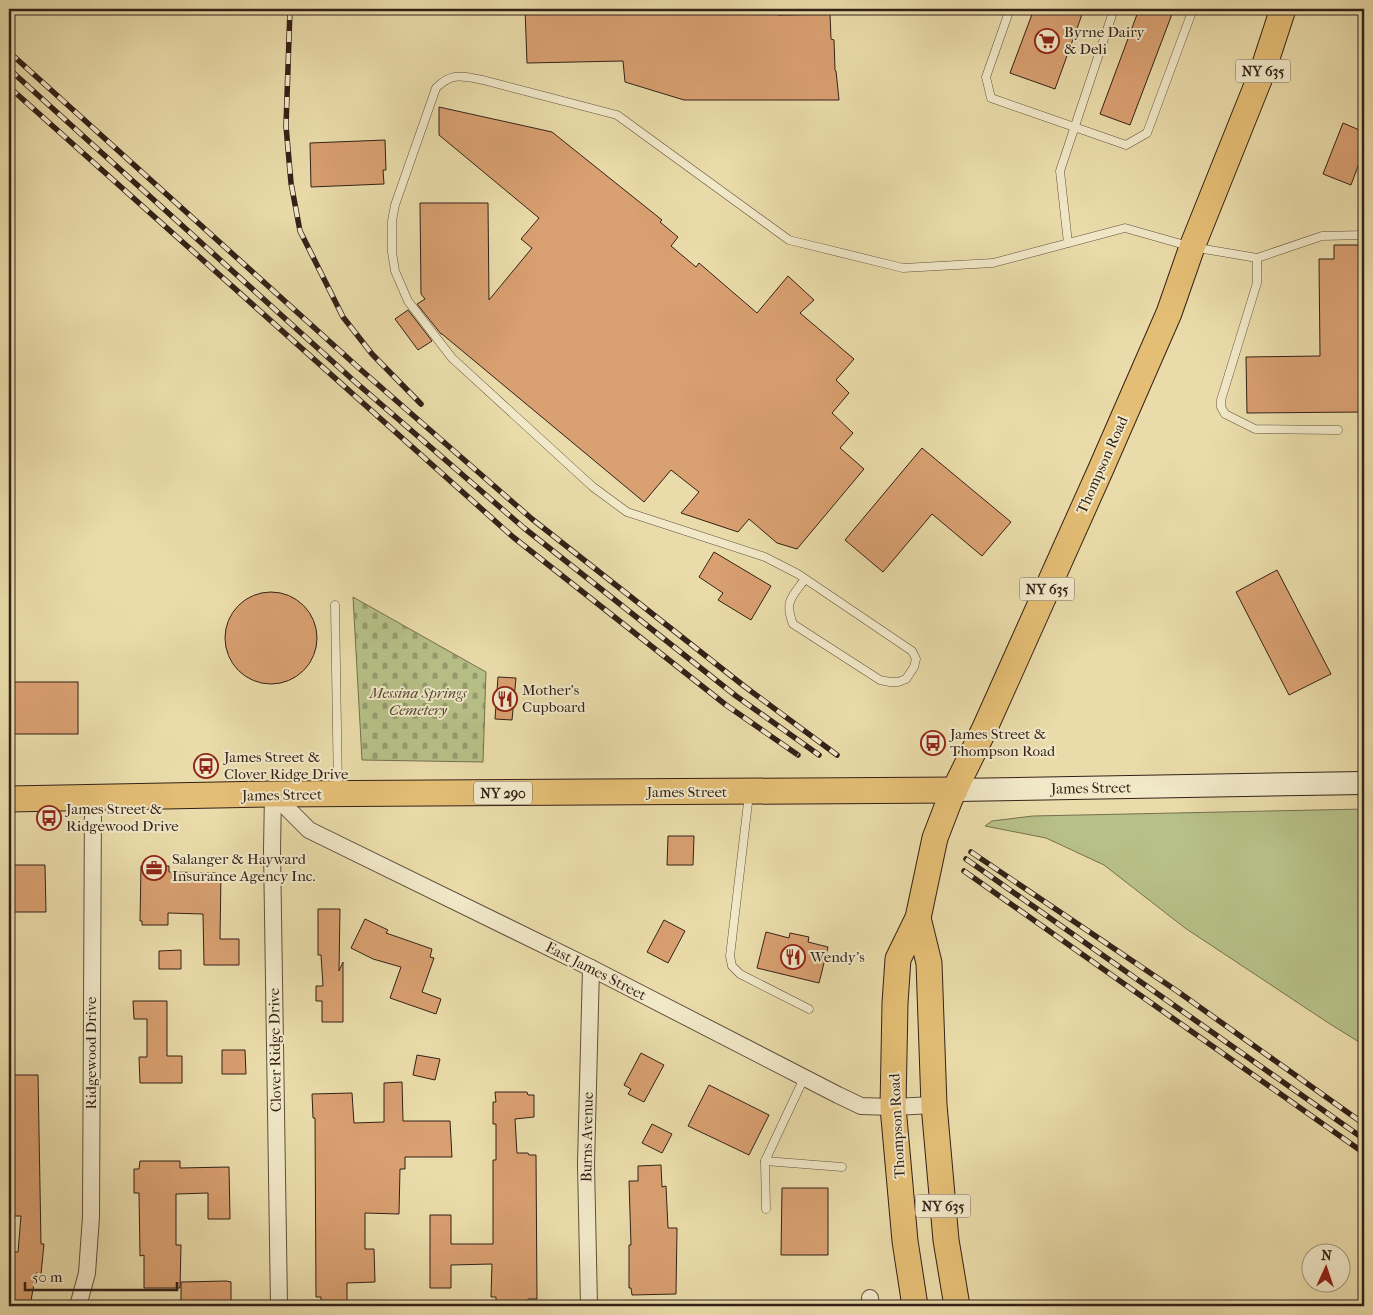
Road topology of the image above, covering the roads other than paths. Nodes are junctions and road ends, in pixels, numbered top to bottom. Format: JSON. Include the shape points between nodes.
{"nodes":[{"id":1,"x":1010,"y":9,"type":"edge"},
{"id":2,"x":1114,"y":9,"type":"edge"},
{"id":3,"x":1193,"y":9,"type":"edge"},
{"id":4,"x":1283,"y":9,"type":"edge"},
{"id":5,"x":1074,"y":127,"type":"junction"},
{"id":6,"x":1364,"y":235,"type":"edge"},
{"id":7,"x":1068,"y":243,"type":"junction"},
{"id":8,"x":1192,"y":247,"type":"junction"},
{"id":9,"x":1257,"y":258,"type":"junction"},
{"id":10,"x":1338,"y":430,"type":"dead end"},
{"id":11,"x":805,"y":578,"type":"junction"},
{"id":12,"x":335,"y":605,"type":"dead end"},
{"id":13,"x":1364,"y":783,"type":"edge"},
{"id":14,"x":955,"y":790,"type":"junction"},
{"id":15,"x":750,"y":792,"type":"junction"},
{"id":16,"x":273,"y":794,"type":"junction"},
{"id":17,"x":338,"y":794,"type":"junction"},
{"id":18,"x":93,"y":798,"type":"junction"},
{"id":19,"x":9,"y":799,"type":"edge"},
{"id":20,"x":918,"y":918,"type":"junction"},
{"id":21,"x":591,"y":968,"type":"junction"},
{"id":22,"x":809,"y":1009,"type":"dead end"},
{"id":23,"x":804,"y":1078,"type":"junction"},
{"id":24,"x":934,"y":1105,"type":"junction"},
{"id":25,"x":893,"y":1107,"type":"junction"},
{"id":26,"x":765,"y":1161,"type":"junction"},
{"id":27,"x":842,"y":1168,"type":"dead end"},
{"id":28,"x":766,"y":1209,"type":"dead end"},
{"id":29,"x":78,"y":1306,"type":"edge"},
{"id":30,"x":278,"y":1306,"type":"edge"},
{"id":31,"x":589,"y":1306,"type":"edge"},
{"id":32,"x":915,"y":1306,"type":"edge"},
{"id":33,"x":958,"y":1306,"type":"edge"}],
"edges":[{"from":1,"to":5,"type":"lane","via":[[986,77],[991,98]]},
{"from":2,"to":5,"type":"lane"},
{"from":3,"to":5,"type":"lane","via":[[1147,133],[1126,145]]},
{"from":4,"to":8,"type":"main road","name":"Thompson Road","number":"NY 635","via":[[1263,70]]},
{"from":5,"to":7,"type":"lane","via":[[1060,171]]},
{"from":6,"to":9,"type":"lane","via":[[1322,236]]},
{"from":7,"to":8,"type":"lane","via":[[1125,228]]},
{"from":7,"to":11,"type":"lane","via":[[993,264],[903,268],[789,240],[617,115],[466,77],[445,79],[436,88],[392,221],[395,272],[408,301],[452,358],[593,487],[627,512],[765,557]]},
{"from":8,"to":9,"type":"lane"},
{"from":8,"to":14,"type":"main road","name":"Thompson Road","number":"NY 635","via":[[1169,313],[1110,449]]},
{"from":9,"to":10,"type":"lane","via":[[1257,283],[1221,407],[1225,414],[1255,429]]},
{"from":11,"to":11,"type":"lane","via":[[912,651],[916,659],[906,678],[898,682],[880,680],[793,624],[788,611],[790,601]]},
{"from":12,"to":17,"type":"lane"},
{"from":13,"to":14,"type":"main road","name":"James Street","number":"NY 290"},
{"from":14,"to":15,"type":"main road","name":"James Street","number":"NY 290"},
{"from":14,"to":20,"type":"main road","name":"Thompson Road","number":"NY 635","via":[[935,838]]},
{"from":15,"to":17,"type":"main road","name":"James Street","number":"NY 290"},
{"from":15,"to":22,"type":"lane","via":[[730,956],[732,966],[740,974]]},
{"from":16,"to":17,"type":"main road","name":"James Street","number":"NY 290"},
{"from":16,"to":18,"type":"main road","name":"James Street","number":"NY 290"},
{"from":16,"to":21,"type":"street","name":"East James Street","via":[[309,830]]},
{"from":16,"to":30,"type":"street","name":"Clover Ridge Drive"},
{"from":18,"to":19,"type":"main road","name":"James Street","number":"NY 290"},
{"from":18,"to":29,"type":"street","name":"Ridgewood Drive","via":[[91,1217],[87,1273]]},
{"from":20,"to":24,"type":"main road","name":"Thompson Road","number":"NY 635","via":[[929,963]]},
{"from":20,"to":25,"type":"main road","name":"Thompson Road","number":"NY 635","via":[[898,959]]},
{"from":21,"to":23,"type":"street","name":"East James Street"},
{"from":21,"to":31,"type":"street","name":"Burns Avenue","via":[[586,1164]]},
{"from":23,"to":25,"type":"street","name":"East James Street","via":[[861,1106]]},
{"from":23,"to":26,"type":"lane"},
{"from":24,"to":25,"type":"street","name":"East James Street"},
{"from":24,"to":33,"type":"main road","name":"Thompson Road","number":"NY 635","via":[[946,1240]]},
{"from":25,"to":32,"type":"main road","name":"Thompson Road","number":"NY 635","via":[[905,1241]]},
{"from":26,"to":27,"type":"lane"},
{"from":26,"to":28,"type":"lane"}]}
